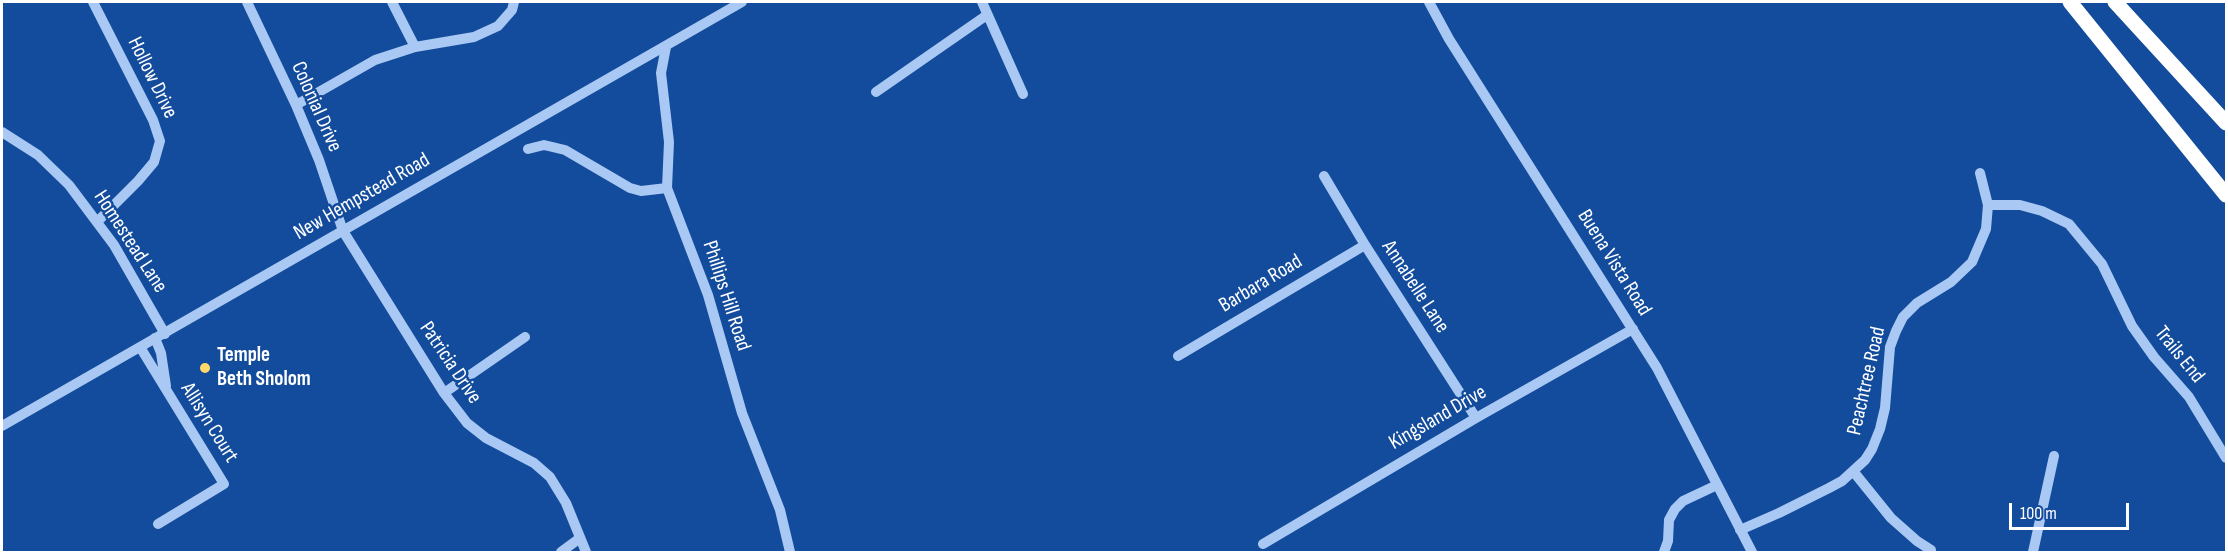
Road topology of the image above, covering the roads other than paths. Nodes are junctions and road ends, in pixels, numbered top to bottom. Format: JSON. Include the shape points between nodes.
{"nodes":[{"id":1,"x":247,"y":2,"type":"edge"},
{"id":2,"x":392,"y":2,"type":"edge"},
{"id":3,"x":514,"y":2,"type":"edge"},
{"id":4,"x":742,"y":2,"type":"edge"},
{"id":5,"x":981,"y":2,"type":"edge"},
{"id":6,"x":1429,"y":2,"type":"edge"},
{"id":7,"x":2070,"y":2,"type":"edge"},
{"id":8,"x":2115,"y":2,"type":"edge"},
{"id":9,"x":98,"y":3,"type":"edge"},
{"id":10,"x":987,"y":15,"type":"junction"},
{"id":11,"x":416,"y":47,"type":"junction"},
{"id":12,"x":666,"y":47,"type":"junction"},
{"id":13,"x":876,"y":93,"type":"dead end"},
{"id":14,"x":1023,"y":94,"type":"dead end"},
{"id":15,"x":296,"y":105,"type":"junction"},
{"id":16,"x":2226,"y":123,"type":"edge"},
{"id":17,"x":2,"y":132,"type":"edge"},
{"id":18,"x":528,"y":149,"type":"dead end"},
{"id":19,"x":1980,"y":173,"type":"dead end"},
{"id":20,"x":1324,"y":176,"type":"dead end"},
{"id":21,"x":667,"y":188,"type":"junction"},
{"id":22,"x":2226,"y":195,"type":"edge"},
{"id":23,"x":1988,"y":205,"type":"junction"},
{"id":24,"x":97,"y":222,"type":"junction"},
{"id":25,"x":343,"y":231,"type":"junction"},
{"id":26,"x":1365,"y":245,"type":"junction"},
{"id":27,"x":1633,"y":329,"type":"junction"},
{"id":28,"x":160,"y":336,"type":"junction"},
{"id":29,"x":525,"y":337,"type":"dead end"},
{"id":30,"x":140,"y":347,"type":"junction"},
{"id":31,"x":1178,"y":356,"type":"dead end"},
{"id":32,"x":167,"y":392,"type":"junction"},
{"id":33,"x":444,"y":393,"type":"junction"},
{"id":34,"x":1476,"y":418,"type":"junction"},
{"id":35,"x":2,"y":426,"type":"edge"},
{"id":36,"x":2054,"y":456,"type":"dead end"},
{"id":37,"x":2226,"y":458,"type":"edge"},
{"id":38,"x":1853,"y":471,"type":"junction"},
{"id":39,"x":1716,"y":485,"type":"junction"},
{"id":40,"x":158,"y":524,"type":"dead end"},
{"id":41,"x":1740,"y":530,"type":"junction"},
{"id":42,"x":579,"y":538,"type":"junction"},
{"id":43,"x":1263,"y":544,"type":"dead end"},
{"id":44,"x":1931,"y":550,"type":"dead end"},
{"id":45,"x":561,"y":552,"type":"edge"},
{"id":46,"x":586,"y":552,"type":"edge"},
{"id":47,"x":790,"y":552,"type":"edge"},
{"id":48,"x":1664,"y":552,"type":"edge"},
{"id":49,"x":1752,"y":552,"type":"edge"},
{"id":50,"x":2033,"y":552,"type":"edge"}],
"edges":[{"from":1,"to":15,"type":"street","name":"Colonial Drive"},
{"from":2,"to":11,"type":"street"},
{"from":3,"to":11,"type":"street","via":[[498,26],[474,37]]},
{"from":4,"to":12,"type":"street","name":"New Hempstead Road"},
{"from":5,"to":10,"type":"street"},
{"from":6,"to":27,"type":"street","name":"Buena Vista Road"},
{"from":7,"to":22,"type":"highway"},
{"from":8,"to":16,"type":"highway"},
{"from":9,"to":24,"type":"street","name":"Hollow Drive","via":[[160,141],[154,162]]},
{"from":10,"to":13,"type":"street"},
{"from":10,"to":14,"type":"street"},
{"from":11,"to":15,"type":"street","via":[[375,60]]},
{"from":12,"to":21,"type":"street","name":"Phillips Hill Road","via":[[661,73],[669,142]]},
{"from":12,"to":25,"type":"street","name":"New Hempstead Road"},
{"from":15,"to":25,"type":"street","name":"Colonial Drive"},
{"from":17,"to":24,"type":"street","name":"Homestead Lane","via":[[38,155],[69,185]]},
{"from":18,"to":21,"type":"street","via":[[558,147],[630,188]]},
{"from":19,"to":23,"type":"street"},
{"from":20,"to":26,"type":"street","name":"Annabelle Lane"},
{"from":21,"to":47,"type":"street","name":"Phillips Hill Road","via":[[708,295],[742,413],[780,510]]},
{"from":23,"to":37,"type":"street","name":"Trails End","via":[[2020,205],[2069,224],[2107,273],[2132,326],[2189,397]]},
{"from":23,"to":38,"type":"street","name":"Peachtree Road","via":[[1986,229],[1972,262],[1903,317],[1890,347],[1881,429],[1872,449]]},
{"from":24,"to":28,"type":"street","name":"Homestead Lane","via":[[114,245]]},
{"from":25,"to":28,"type":"street","name":"New Hempstead Road"},
{"from":25,"to":33,"type":"street","name":"Patricia Drive"},
{"from":26,"to":31,"type":"street","name":"Barbara Road"},
{"from":26,"to":34,"type":"street","name":"Annabelle Lane"},
{"from":27,"to":34,"type":"street","name":"Kingsland Drive"},
{"from":27,"to":39,"type":"street","name":"Buena Vista Road","via":[[1678,406]]},
{"from":28,"to":30,"type":"street","name":"New Hempstead Road"},
{"from":28,"to":32,"type":"street","name":"Homestead Lane"},
{"from":29,"to":33,"type":"street"},
{"from":30,"to":32,"type":"street","name":"Allisyn Court"},
{"from":30,"to":35,"type":"street","name":"New Hempstead Road"},
{"from":32,"to":40,"type":"street","name":"Allisyn Court","via":[[224,483]]},
{"from":33,"to":42,"type":"street","name":"Patricia Drive","via":[[467,423],[486,438],[534,463],[550,477],[566,503]]},
{"from":34,"to":43,"type":"street","name":"Kingsland Drive"},
{"from":36,"to":50,"type":"street"},
{"from":38,"to":41,"type":"street","name":"Peachtree Road","via":[[1829,488]]},
{"from":38,"to":44,"type":"street","via":[[1891,518]]},
{"from":39,"to":41,"type":"street","name":"Buena Vista Road"},
{"from":39,"to":48,"type":"street","via":[[1675,509]]},
{"from":41,"to":49,"type":"street","name":"Buena Vista Road"},
{"from":42,"to":45,"type":"street"},
{"from":42,"to":46,"type":"street","name":"Patricia Drive"}]}
